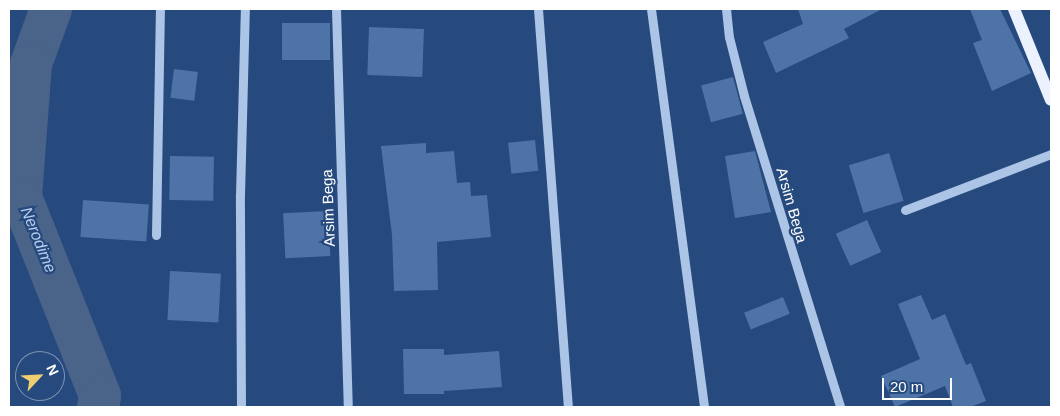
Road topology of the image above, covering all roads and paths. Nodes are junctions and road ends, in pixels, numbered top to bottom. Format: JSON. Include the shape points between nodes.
{"nodes":[{"id":1,"x":160,"y":9,"type":"edge"},
{"id":2,"x":245,"y":9,"type":"edge"},
{"id":3,"x":336,"y":9,"type":"edge"},
{"id":4,"x":538,"y":9,"type":"edge"},
{"id":5,"x":651,"y":9,"type":"edge"},
{"id":6,"x":726,"y":9,"type":"edge"},
{"id":7,"x":1014,"y":9,"type":"edge"},
{"id":8,"x":1051,"y":100,"type":"edge"},
{"id":9,"x":1051,"y":154,"type":"edge"},
{"id":10,"x":905,"y":210,"type":"dead end"},
{"id":11,"x":156,"y":235,"type":"dead end"},
{"id":12,"x":241,"y":407,"type":"edge"},
{"id":13,"x":348,"y":407,"type":"edge"},
{"id":14,"x":568,"y":407,"type":"edge"},
{"id":15,"x":704,"y":407,"type":"edge"},
{"id":16,"x":840,"y":407,"type":"edge"}],
"edges":[{"from":1,"to":11,"type":"street"},
{"from":2,"to":12,"type":"street","via":[[240,195]]},
{"from":3,"to":13,"type":"street","name":"Arsim Bega"},
{"from":4,"to":14,"type":"street"},
{"from":5,"to":15,"type":"street"},
{"from":6,"to":16,"type":"street","name":"Arsim Bega","via":[[729,37],[744,96]]},
{"from":7,"to":8,"type":"main road"},
{"from":9,"to":10,"type":"street"}]}
